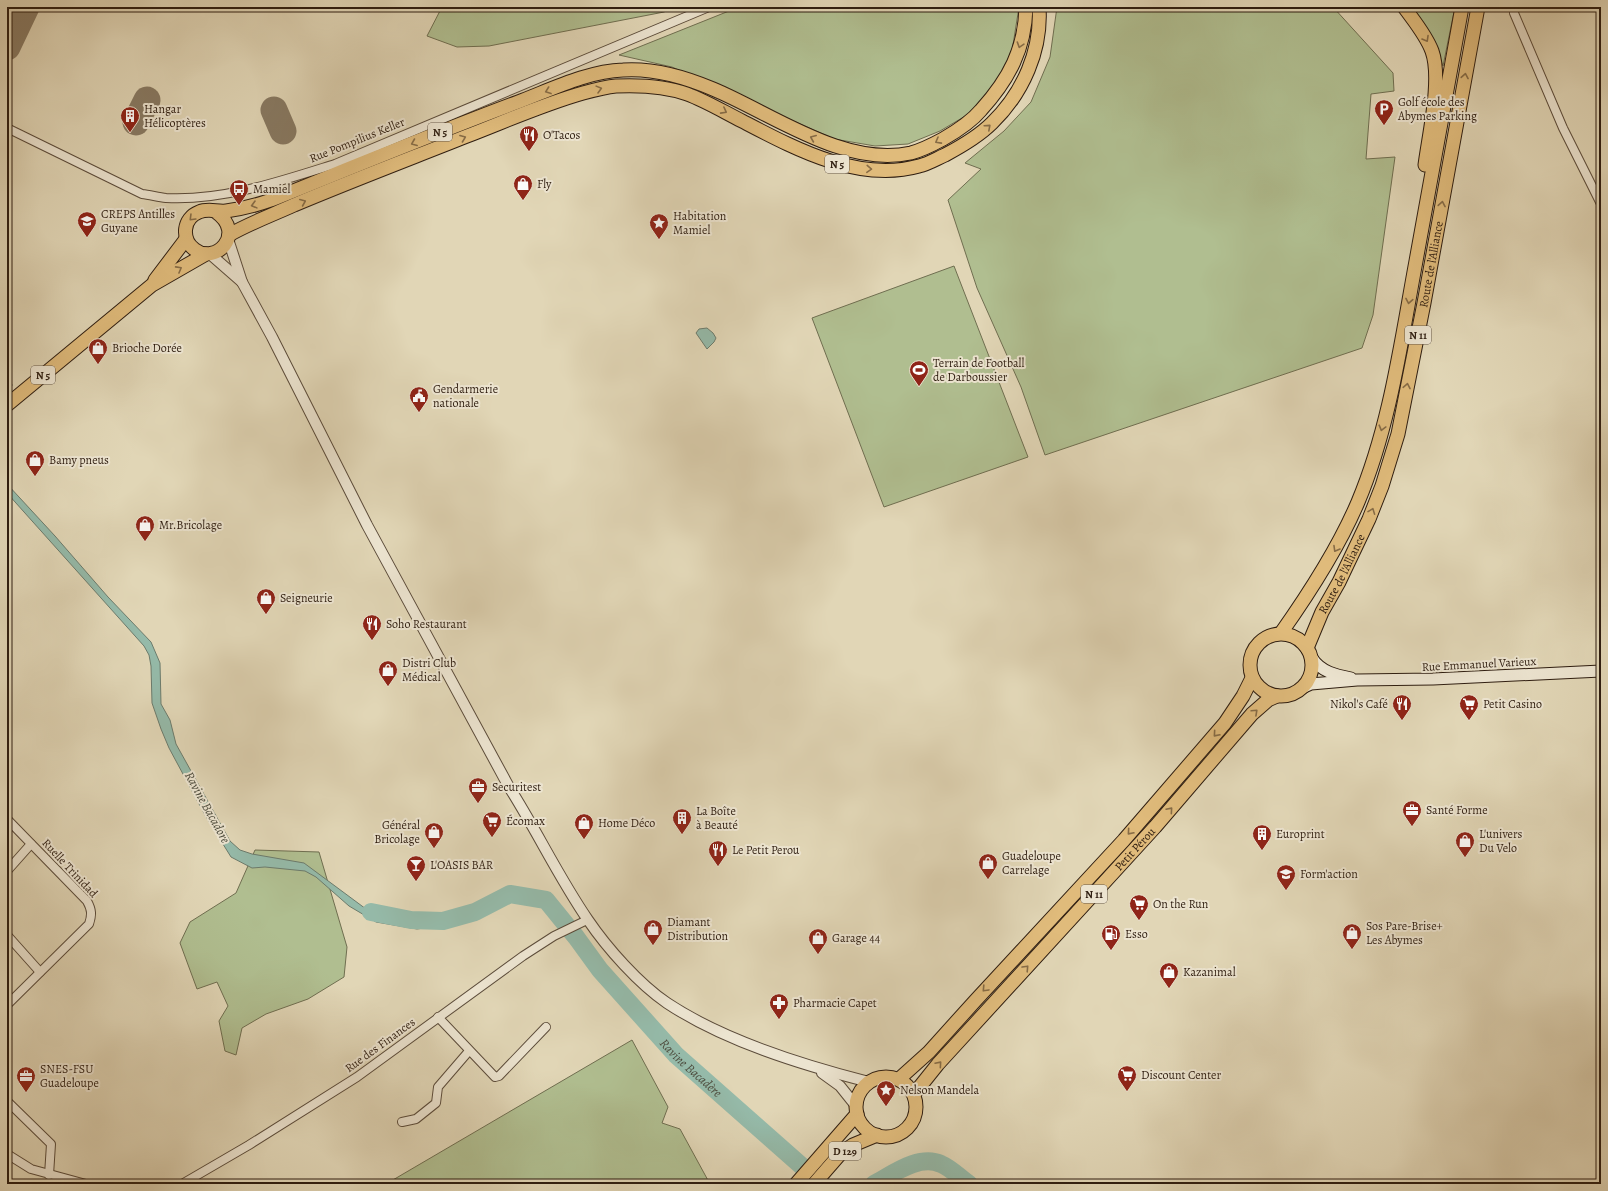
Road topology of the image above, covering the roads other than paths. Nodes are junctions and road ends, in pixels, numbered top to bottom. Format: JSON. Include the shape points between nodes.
{"nodes":[{"id":1,"x":710,"y":7,"type":"edge"},
{"id":2,"x":1026,"y":7,"type":"edge"},
{"id":3,"x":1404,"y":7,"type":"edge"},
{"id":4,"x":1462,"y":7,"type":"edge"},
{"id":5,"x":1478,"y":7,"type":"edge"},
{"id":6,"x":1039,"y":8,"type":"edge"},
{"id":7,"x":1514,"y":13,"type":"dead end"},
{"id":8,"x":7,"y":128,"type":"edge"},
{"id":9,"x":1600,"y":201,"type":"edge"},
{"id":10,"x":216,"y":212,"type":"junction"},
{"id":11,"x":229,"y":237,"type":"junction"},
{"id":12,"x":186,"y":239,"type":"junction"},
{"id":13,"x":208,"y":254,"type":"junction"},
{"id":14,"x":1416,"y":262,"type":"junction"},
{"id":15,"x":242,"y":282,"type":"junction"},
{"id":16,"x":152,"y":285,"type":"junction"},
{"id":17,"x":7,"y":405,"type":"edge"},
{"id":18,"x":1281,"y":633,"type":"junction"},
{"id":19,"x":1310,"y":653,"type":"junction"},
{"id":20,"x":1601,"y":671,"type":"edge"},
{"id":21,"x":1252,"y":678,"type":"junction"},
{"id":22,"x":1357,"y":680,"type":"junction"},
{"id":23,"x":1302,"y":688,"type":"junction"},
{"id":24,"x":1277,"y":696,"type":"junction"},
{"id":25,"x":7,"y":820,"type":"edge"},
{"id":26,"x":32,"y":844,"type":"junction"},
{"id":27,"x":7,"y":871,"type":"edge"},
{"id":28,"x":587,"y":920,"type":"junction"},
{"id":29,"x":7,"y":935,"type":"edge"},
{"id":30,"x":40,"y":972,"type":"junction"},
{"id":31,"x":7,"y":1005,"type":"edge"},
{"id":32,"x":438,"y":1017,"type":"junction"},
{"id":33,"x":546,"y":1027,"type":"dead end"},
{"id":34,"x":469,"y":1051,"type":"junction"},
{"id":35,"x":810,"y":1066,"type":"junction"},
{"id":36,"x":899,"y":1079,"type":"junction"},
{"id":37,"x":869,"y":1082,"type":"junction"},
{"id":38,"x":914,"y":1094,"type":"junction"},
{"id":39,"x":7,"y":1101,"type":"edge"},
{"id":40,"x":857,"y":1110,"type":"junction"},
{"id":41,"x":402,"y":1122,"type":"dead end"},
{"id":42,"x":877,"y":1135,"type":"junction"},
{"id":43,"x":7,"y":1154,"type":"edge"},
{"id":44,"x":49,"y":1175,"type":"junction"},
{"id":45,"x":803,"y":1175,"type":"edge"},
{"id":46,"x":817,"y":1180,"type":"edge"},
{"id":47,"x":86,"y":1184,"type":"edge"},
{"id":48,"x":182,"y":1184,"type":"edge"}],
"edges":[{"from":1,"to":8,"type":"street","name":"Rue Pompilius Keller","via":[[335,164],[234,192],[166,198],[142,194]]},
{"from":2,"to":10,"type":"main road","number":"N 5","one_way":true,"via":[[1021,42],[1014,63],[992,98],[963,126],[928,147],[910,153],[892,155],[849,150],[813,138],[691,80],[644,70],[622,70],[585,77],[254,206]]},
{"from":3,"to":14,"type":"main road","one_way":true,"via":[[1426,39],[1435,61],[1436,73],[1436,89],[1419,205]]},
{"from":4,"to":14,"type":"main road","name":"Route de l'Alliance","number":"N 11"},
{"from":19,"to":5,"type":"main road","name":"Route de l'Alliance","number":"N 11","one_way":true,"via":[[1322,612],[1369,519],[1398,434]]},
{"from":11,"to":6,"type":"main road","number":"N 5","one_way":true,"via":[[245,227],[322,194],[561,99],[605,87],[652,86],[687,94],[776,139],[839,164],[893,170],[919,166],[961,146],[986,130],[1012,100],[1030,66],[1036,43]]},
{"from":7,"to":9,"type":"street","via":[[1563,128]]},
{"from":10,"to":11,"type":"main road","via":[[226,221]]},
{"from":10,"to":12,"type":"main road","one_way":true,"via":[[203,210],[193,215],[187,223]]},
{"from":11,"to":13,"type":"main road","via":[[222,248]]},
{"from":11,"to":15,"type":"street"},
{"from":12,"to":13,"type":"main road","via":[[196,251]]},
{"from":12,"to":16,"type":"main road","number":"N 5"},
{"from":13,"to":15,"type":"street"},
{"from":16,"to":13,"type":"main road","number":"N 5","one_way":true},
{"from":14,"to":18,"type":"main road","name":"Route de l'Alliance","number":"N 11","one_way":true,"via":[[1389,401],[1358,502],[1338,544],[1304,601]]},
{"from":15,"to":28,"type":"street","via":[[367,525],[488,750]]},
{"from":16,"to":17,"type":"main road","number":"N 5"},
{"from":18,"to":19,"type":"main road","via":[[1300,640]]},
{"from":18,"to":21,"type":"main road","via":[[1272,634],[1256,644],[1249,660]]},
{"from":19,"to":22,"type":"main road","name":"Rue Emmanuel Varieux","via":[[1317,666]]},
{"from":19,"to":23,"type":"main road","number":"N 11","via":[[1312,669],[1309,680]]},
{"from":20,"to":22,"type":"main road","name":"Rue Emmanuel Varieux"},
{"from":21,"to":24,"type":"main road","via":[[1266,693]]},
{"from":21,"to":36,"type":"main road","name":"Petit Pérou","number":"N 11","one_way":true,"via":[[1225,723],[1124,840],[929,1052]]},
{"from":22,"to":23,"type":"main road","name":"Rue Emmanuel Varieux","via":[[1311,684]]},
{"from":23,"to":24,"type":"main road","number":"N 11","via":[[1286,696]]},
{"from":38,"to":24,"type":"main road","name":"Petit Pérou","number":"N 11","one_way":true,"via":[[938,1064],[1155,827],[1248,719],[1268,700]]},
{"from":25,"to":26,"type":"street","name":"Ruelle Trinidad"},
{"from":26,"to":27,"type":"street"},
{"from":26,"to":30,"type":"street","name":"Ruelle Trinidad","via":[[87,902],[92,916],[89,924]]},
{"from":28,"to":32,"type":"street","name":"Rue des Finances","via":[[523,956]]},
{"from":28,"to":35,"type":"street","via":[[634,975],[666,1002],[710,1028]]},
{"from":29,"to":30,"type":"street"},
{"from":30,"to":31,"type":"street","name":"Ruelle Trinidad"},
{"from":32,"to":34,"type":"street"},
{"from":32,"to":48,"type":"street","name":"Rue des Finances","via":[[357,1077]]},
{"from":33,"to":34,"type":"street","via":[[497,1077]]},
{"from":34,"to":41,"type":"street","via":[[438,1087],[436,1102],[416,1119]]},
{"from":35,"to":37,"type":"street"},
{"from":35,"to":40,"type":"street","via":[[840,1086]]},
{"from":36,"to":37,"type":"main road","via":[[883,1077]]},
{"from":36,"to":38,"type":"main road","via":[[908,1085]]},
{"from":37,"to":40,"type":"main road","number":"D 129","via":[[860,1093]]},
{"from":38,"to":42,"type":"main road","number":"D 129","via":[[917,1109],[911,1124],[899,1134]]},
{"from":39,"to":44,"type":"street","via":[[51,1144]]},
{"from":40,"to":42,"type":"main road","number":"D 129","via":[[864,1127]]},
{"from":40,"to":45,"type":"main road","number":"D 129"},
{"from":42,"to":46,"type":"main road","number":"D 129","via":[[841,1153]]},
{"from":43,"to":44,"type":"street","via":[[31,1169]]},
{"from":44,"to":47,"type":"street"}]}
